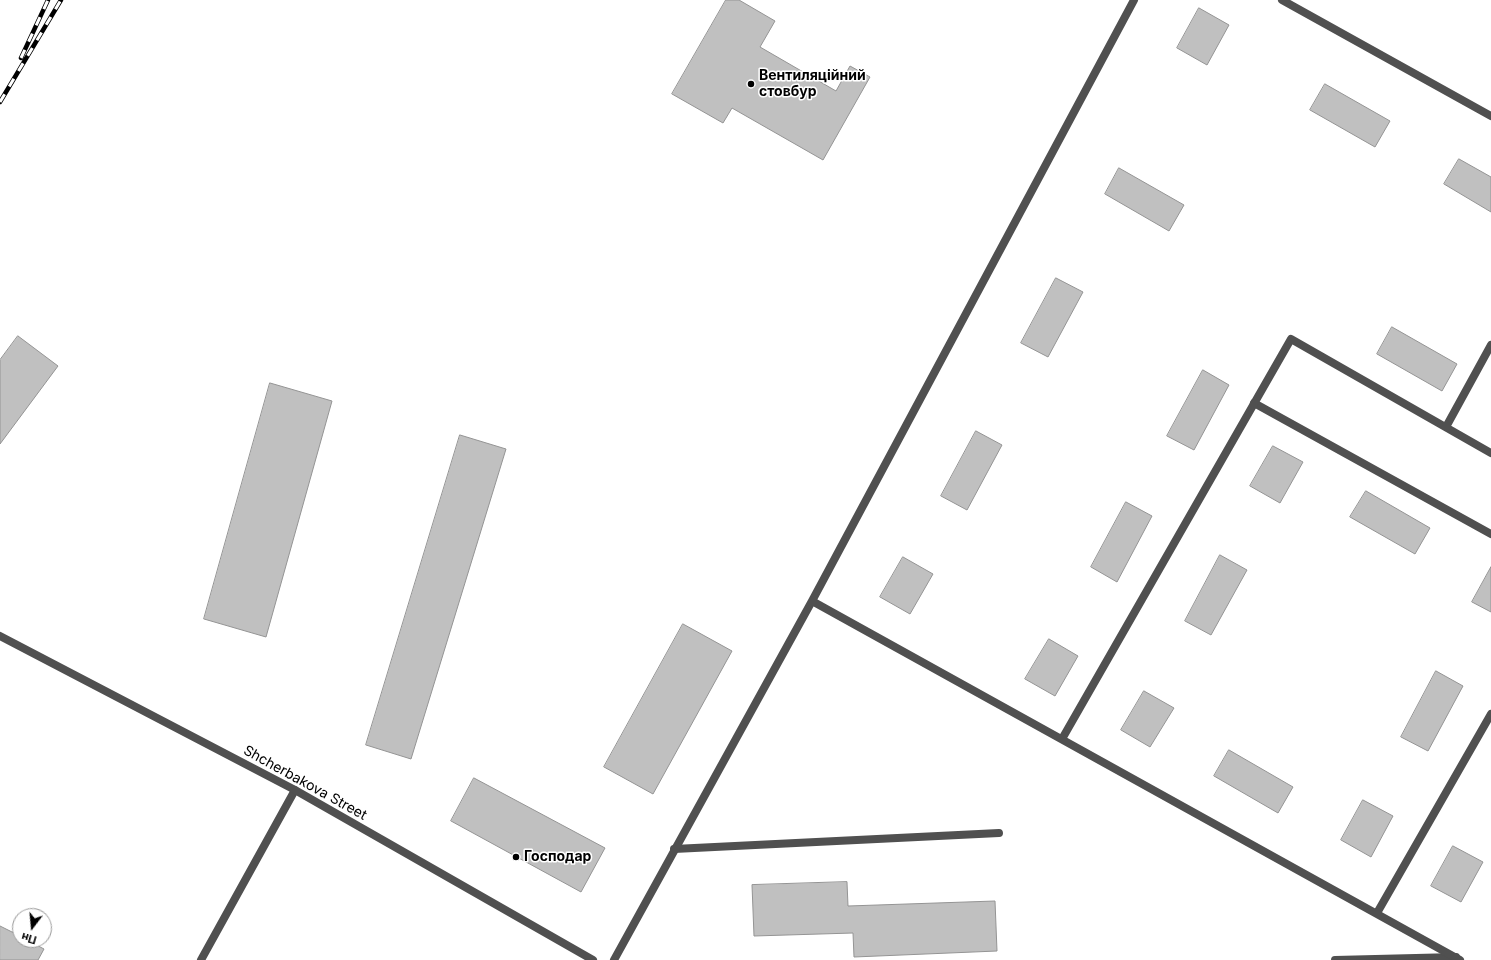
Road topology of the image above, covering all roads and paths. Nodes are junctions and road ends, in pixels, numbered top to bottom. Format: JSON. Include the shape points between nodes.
{"nodes":[{"id":1,"x":1134,"y":0,"type":"edge"},
{"id":2,"x":1282,"y":0,"type":"edge"},
{"id":3,"x":1491,"y":116,"type":"edge"},
{"id":4,"x":1491,"y":345,"type":"edge"},
{"id":5,"x":1254,"y":403,"type":"junction"},
{"id":6,"x":1446,"y":427,"type":"junction"},
{"id":7,"x":1491,"y":452,"type":"edge"},
{"id":8,"x":1491,"y":534,"type":"edge"},
{"id":9,"x":812,"y":601,"type":"junction"},
{"id":10,"x":0,"y":636,"type":"edge"},
{"id":11,"x":1491,"y":714,"type":"edge"},
{"id":12,"x":1062,"y":739,"type":"junction"},
{"id":13,"x":295,"y":790,"type":"junction"},
{"id":14,"x":999,"y":833,"type":"dead end"},
{"id":15,"x":674,"y":849,"type":"junction"},
{"id":16,"x":1377,"y":914,"type":"junction"},
{"id":17,"x":1458,"y":959,"type":"edge"},
{"id":18,"x":201,"y":960,"type":"edge"},
{"id":19,"x":593,"y":960,"type":"edge"},
{"id":20,"x":614,"y":960,"type":"edge"},
{"id":21,"x":1335,"y":960,"type":"edge"}],
"edges":[{"from":1,"to":9,"type":"street"},
{"from":2,"to":3,"type":"street"},
{"from":4,"to":6,"type":"street"},
{"from":5,"to":6,"type":"street","via":[[1291,339]]},
{"from":5,"to":8,"type":"street"},
{"from":5,"to":12,"type":"street"},
{"from":6,"to":7,"type":"street"},
{"from":9,"to":12,"type":"street"},
{"from":9,"to":15,"type":"street"},
{"from":10,"to":13,"type":"street","name":"Shcherbakova Street"},
{"from":11,"to":16,"type":"street"},
{"from":12,"to":16,"type":"street"},
{"from":13,"to":18,"type":"street"},
{"from":13,"to":19,"type":"street","name":"Shcherbakova Street"},
{"from":14,"to":15,"type":"street"},
{"from":15,"to":20,"type":"street"},
{"from":16,"to":17,"type":"street"},
{"from":17,"to":21,"type":"street"}]}
